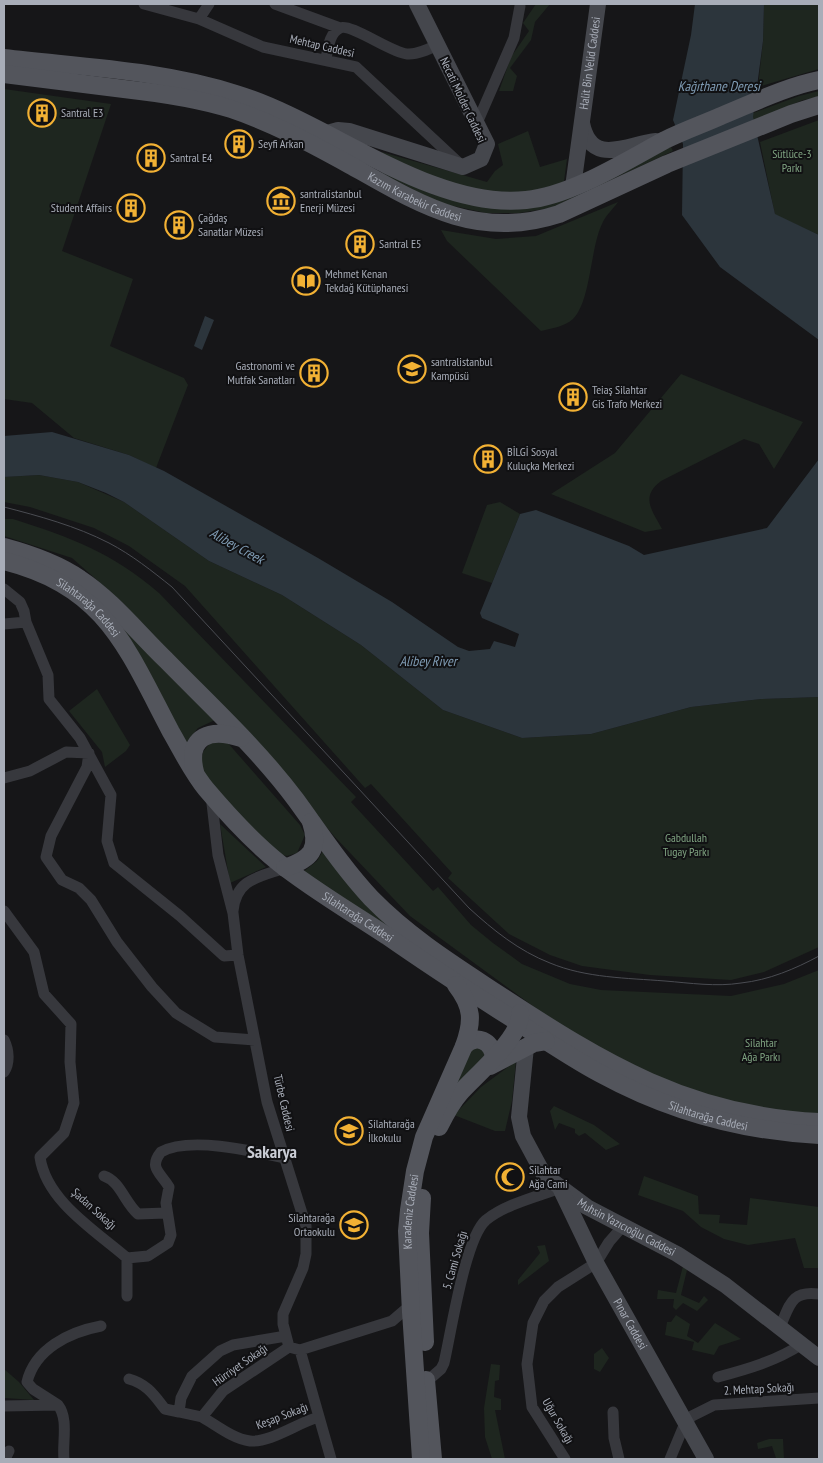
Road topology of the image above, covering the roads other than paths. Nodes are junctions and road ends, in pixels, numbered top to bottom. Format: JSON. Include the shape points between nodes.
{"nodes":[{"id":1,"x":144,"y":4,"type":"edge"},
{"id":2,"x":209,"y":4,"type":"edge"},
{"id":3,"x":274,"y":4,"type":"edge"},
{"id":4,"x":417,"y":4,"type":"edge"},
{"id":5,"x":598,"y":4,"type":"edge"},
{"id":6,"x":521,"y":5,"type":"edge"},
{"id":7,"x":199,"y":19,"type":"junction"},
{"id":8,"x":340,"y":28,"type":"junction"},
{"id":9,"x":437,"y":44,"type":"junction"},
{"id":10,"x":4,"y":58,"type":"edge"},
{"id":11,"x":326,"y":59,"type":"junction"},
{"id":12,"x":4,"y":74,"type":"edge"},
{"id":13,"x":819,"y":80,"type":"edge"},
{"id":14,"x":819,"y":105,"type":"edge"},
{"id":15,"x":477,"y":123,"type":"junction"},
{"id":16,"x":582,"y":123,"type":"junction"},
{"id":17,"x":666,"y":140,"type":"junction"},
{"id":18,"x":324,"y":141,"type":"junction"},
{"id":19,"x":464,"y":167,"type":"junction"},
{"id":20,"x":573,"y":187,"type":"junction"},
{"id":21,"x":4,"y":548,"type":"edge"},
{"id":22,"x":4,"y":562,"type":"edge"},
{"id":23,"x":4,"y":589,"type":"edge"},
{"id":24,"x":26,"y":622,"type":"junction"},
{"id":25,"x":5,"y":628,"type":"edge"},
{"id":26,"x":242,"y":738,"type":"junction"},
{"id":27,"x":89,"y":752,"type":"junction"},
{"id":28,"x":196,"y":777,"type":"junction"},
{"id":29,"x":4,"y":778,"type":"edge"},
{"id":30,"x":211,"y":795,"type":"junction"},
{"id":31,"x":311,"y":822,"type":"junction"},
{"id":32,"x":285,"y":868,"type":"junction"},
{"id":33,"x":4,"y":911,"type":"edge"},
{"id":34,"x":233,"y":913,"type":"junction"},
{"id":35,"x":238,"y":955,"type":"junction"},
{"id":36,"x":453,"y":980,"type":"junction"},
{"id":37,"x":518,"y":1015,"type":"junction"},
{"id":38,"x":4,"y":1040,"type":"edge"},
{"id":39,"x":255,"y":1040,"type":"junction"},
{"id":40,"x":546,"y":1041,"type":"junction"},
{"id":41,"x":464,"y":1046,"type":"junction"},
{"id":42,"x":526,"y":1047,"type":"junction"},
{"id":43,"x":489,"y":1063,"type":"junction"},
{"id":44,"x":4,"y":1072,"type":"edge"},
{"id":45,"x":819,"y":1122,"type":"edge"},
{"id":46,"x":819,"y":1135,"type":"edge"},
{"id":47,"x":284,"y":1158,"type":"junction"},
{"id":48,"x":104,"y":1176,"type":"dead end"},
{"id":49,"x":560,"y":1188,"type":"junction"},
{"id":50,"x":166,"y":1213,"type":"junction"},
{"id":51,"x":623,"y":1226,"type":"junction"},
{"id":52,"x":127,"y":1258,"type":"junction"},
{"id":53,"x":596,"y":1263,"type":"junction"},
{"id":54,"x":819,"y":1294,"type":"edge"},
{"id":55,"x":127,"y":1296,"type":"dead end"},
{"id":56,"x":411,"y":1302,"type":"junction"},
{"id":57,"x":392,"y":1321,"type":"junction"},
{"id":58,"x":101,"y":1326,"type":"dead end"},
{"id":59,"x":780,"y":1327,"type":"junction"},
{"id":60,"x":413,"y":1333,"type":"junction"},
{"id":61,"x":286,"y":1336,"type":"junction"},
{"id":62,"x":802,"y":1344,"type":"junction"},
{"id":63,"x":295,"y":1349,"type":"junction"},
{"id":64,"x":819,"y":1358,"type":"edge"},
{"id":65,"x":718,"y":1378,"type":"dead end"},
{"id":66,"x":129,"y":1379,"type":"dead end"},
{"id":67,"x":426,"y":1382,"type":"junction"},
{"id":68,"x":819,"y":1398,"type":"edge"},
{"id":69,"x":58,"y":1405,"type":"junction"},
{"id":70,"x":4,"y":1406,"type":"edge"},
{"id":71,"x":179,"y":1412,"type":"junction"},
{"id":72,"x":612,"y":1412,"type":"dead end"},
{"id":73,"x":202,"y":1417,"type":"junction"},
{"id":74,"x":319,"y":1417,"type":"junction"},
{"id":75,"x":685,"y":1423,"type":"junction"},
{"id":76,"x":64,"y":1459,"type":"edge"},
{"id":77,"x":331,"y":1459,"type":"edge"},
{"id":78,"x":421,"y":1459,"type":"edge"},
{"id":79,"x":433,"y":1459,"type":"edge"},
{"id":80,"x":564,"y":1459,"type":"edge"},
{"id":81,"x":619,"y":1459,"type":"edge"},
{"id":82,"x":670,"y":1459,"type":"edge"},
{"id":83,"x":706,"y":1459,"type":"edge"}],
"edges":[{"from":1,"to":7,"type":"street","name":"Mehtap Caddesi"},
{"from":2,"to":7,"type":"street"},
{"from":3,"to":8,"type":"street"},
{"from":4,"to":9,"type":"main road","name":"Necati Molder Caddesi"},
{"from":5,"to":16,"type":"main road","name":"Halit Bin Velid Caddesi"},
{"from":6,"to":15,"type":"street","via":[[514,38]]},
{"from":7,"to":11,"type":"street","name":"Mehtap Caddesi","via":[[263,47]]},
{"from":8,"to":9,"type":"street","via":[[359,32],[380,45],[408,54]]},
{"from":8,"to":11,"type":"street","via":[[331,38]]},
{"from":9,"to":15,"type":"main road","name":"Necati Molder Caddesi"},
{"from":10,"to":18,"type":"main road","name":"Kazım Karabekir Caddesi","via":[[144,75],[215,88],[256,100]]},
{"from":11,"to":19,"type":"street","name":"Mehtap Caddesi","via":[[356,67]]},
{"from":12,"to":18,"type":"main road","name":"Kazım Karabekir Caddesi","via":[[205,101]]},
{"from":13,"to":17,"type":"main road","name":"Kazım Karabekir Caddesi","via":[[771,96]]},
{"from":14,"to":18,"type":"main road","name":"Kazım Karabekir Caddesi","via":[[667,164],[542,220],[494,223],[429,208]]},
{"from":15,"to":19,"type":"main road","name":"Necati Molder Caddesi","via":[[487,144],[480,159]]},
{"from":16,"to":17,"type":"main road","name":"Halit Bin Velid Caddesi","via":[[587,138],[608,150]]},
{"from":16,"to":20,"type":"main road","name":"Halit Bin Velid Caddesi"},
{"from":17,"to":20,"type":"main road","name":"Kazım Karabekir Caddesi"},
{"from":18,"to":19,"type":"main road","via":[[338,130],[349,131]]},
{"from":18,"to":20,"type":"main road","name":"Kazım Karabekir Caddesi","via":[[464,196],[504,202],[555,195]]},
{"from":21,"to":26,"type":"main road","name":"Silahtarağa Caddesi","via":[[53,564],[95,590]]},
{"from":22,"to":28,"type":"main road","name":"Silahtarağa Caddesi","via":[[26,567],[63,585],[85,599],[109,622]]},
{"from":23,"to":24,"type":"street","via":[[20,602]]},
{"from":24,"to":25,"type":"street"},
{"from":24,"to":27,"type":"street","via":[[48,676],[49,699]]},
{"from":26,"to":28,"type":"main road","via":[[222,733],[197,742],[193,751]]},
{"from":26,"to":31,"type":"main road","name":"Silahtarağa Caddesi","via":[[295,798]]},
{"from":27,"to":29,"type":"street","via":[[66,752],[30,771]]},
{"from":27,"to":35,"type":"street","via":[[111,795],[107,841],[114,863],[224,956]]},
{"from":27,"to":39,"type":"street","via":[[87,767],[51,836],[46,857],[62,880],[79,888],[91,900],[117,942],[176,1013],[215,1037]]},
{"from":28,"to":30,"type":"main road","name":"Silahtarağa Caddesi"},
{"from":30,"to":32,"type":"main road","name":"Silahtarağa Caddesi"},
{"from":30,"to":34,"type":"street","name":"Türbe Caddesi","via":[[218,855]]},
{"from":31,"to":32,"type":"main road","via":[[315,839],[312,852],[301,862]]},
{"from":31,"to":37,"type":"main road","name":"Silahtarağa Caddesi","via":[[371,897],[398,923]]},
{"from":32,"to":34,"type":"street","via":[[249,881],[234,899]]},
{"from":32,"to":36,"type":"main road","name":"Silahtarağa Caddesi"},
{"from":33,"to":52,"type":"street","name":"Şadan Sokağı","via":[[34,952],[44,994],[71,1024],[74,1103],[64,1133],[40,1157],[41,1165],[62,1201]]},
{"from":34,"to":35,"type":"street","name":"Türbe Caddesi"},
{"from":35,"to":39,"type":"street","name":"Türbe Caddesi"},
{"from":36,"to":37,"type":"main road","name":"Silahtarağa Caddesi"},
{"from":36,"to":41,"type":"main road","name":"Karadeniz Caddesi","via":[[470,1010]]},
{"from":37,"to":40,"type":"main road","name":"Silahtarağa Caddesi"},
{"from":37,"to":43,"type":"main road","name":"Karadeniz Caddesi"},
{"from":37,"to":45,"type":"main road","name":"Silahtarağa Caddesi","via":[[668,1091],[753,1116]]},
{"from":38,"to":44,"type":"street","via":[[8,1060]]},
{"from":39,"to":47,"type":"street","name":"Türbe Caddesi","via":[[267,1102]]},
{"from":40,"to":42,"type":"main road"},
{"from":40,"to":46,"type":"main road","name":"Silahtarağa Caddesi","via":[[616,1082],[692,1113],[756,1129]]},
{"from":41,"to":43,"type":"main road","via":[[472,1040],[484,1040],[491,1046]]},
{"from":41,"to":56,"type":"main road","name":"Karadeniz Caddesi","via":[[424,1137],[415,1171],[407,1231]]},
{"from":42,"to":43,"type":"main road"},
{"from":42,"to":49,"type":"main road","name":"Muhsin Yazıcıoğlu Caddesi","via":[[519,1117],[523,1136],[544,1174]]},
{"from":43,"to":67,"type":"main road","name":"Karadeniz Caddesi","via":[[445,1115],[426,1169],[420,1233]]},
{"from":47,"to":50,"type":"street","via":[[234,1147],[167,1148],[155,1163],[155,1169],[169,1187]]},
{"from":47,"to":61,"type":"street","name":"Türbe Caddesi","via":[[306,1226],[303,1268],[283,1314]]},
{"from":48,"to":50,"type":"street","via":[[114,1181],[127,1204],[138,1214]]},
{"from":49,"to":51,"type":"main road","name":"Muhsin Yazıcıoğlu Caddesi"},
{"from":49,"to":53,"type":"main road","name":"Pınar Caddesi"},
{"from":49,"to":67,"type":"street","name":"5. Cami Sokağı","via":[[500,1211],[478,1229],[457,1300],[444,1363]]},
{"from":50,"to":52,"type":"street","via":[[170,1235],[168,1243],[148,1256]]},
{"from":51,"to":53,"type":"street","name":"Uğur Sokağı"},
{"from":51,"to":59,"type":"main road","name":"Muhsin Yazıcıoğlu Caddesi","via":[[705,1272]]},
{"from":52,"to":55,"type":"street"},
{"from":53,"to":75,"type":"main road","name":"Pınar Caddesi"},
{"from":53,"to":80,"type":"street","name":"Uğur Sokağı","via":[[558,1287],[544,1301],[533,1323],[530,1340],[528,1378],[532,1407]]},
{"from":54,"to":59,"type":"street","via":[[807,1292],[798,1295]]},
{"from":56,"to":57,"type":"street"},
{"from":56,"to":60,"type":"main road","name":"Karadeniz Caddesi"},
{"from":57,"to":60,"type":"street","via":[[400,1321]]},
{"from":57,"to":63,"type":"street","name":"Hürriyet Sokağı"},
{"from":58,"to":69,"type":"street","via":[[76,1332],[52,1346],[34,1363],[27,1382]]},
{"from":59,"to":62,"type":"main road","name":"Muhsin Yazıcıoğlu Caddesi"},
{"from":60,"to":78,"type":"main road","name":"Karadeniz Caddesi"},
{"from":61,"to":63,"type":"street","name":"Türbe Caddesi"},
{"from":61,"to":71,"type":"street","name":"Hürriyet Sokağı","via":[[233,1345],[220,1351],[192,1376],[181,1398]]},
{"from":62,"to":64,"type":"main road","name":"Muhsin Yazıcıoğlu Caddesi"},
{"from":62,"to":65,"type":"street","via":[[786,1355]]},
{"from":63,"to":73,"type":"street","name":"Hürriyet Sokağı","via":[[223,1391]]},
{"from":63,"to":74,"type":"street","name":"Türbe Caddesi"},
{"from":66,"to":71,"type":"street","via":[[147,1387],[165,1409]]},
{"from":67,"to":79,"type":"main road","name":"Karadeniz Caddesi"},
{"from":68,"to":75,"type":"street","name":"2. Mehtap Sokağı","via":[[714,1405]]},
{"from":69,"to":70,"type":"street"},
{"from":69,"to":76,"type":"street","via":[[64,1422]]},
{"from":71,"to":73,"type":"street"},
{"from":72,"to":81,"type":"street"},
{"from":73,"to":74,"type":"street","name":"Keşap Sokağı","via":[[248,1441],[257,1441]]},
{"from":74,"to":77,"type":"street","name":"Türbe Caddesi"},
{"from":75,"to":82,"type":"street"},
{"from":75,"to":83,"type":"main road","name":"Pınar Caddesi"}]}
